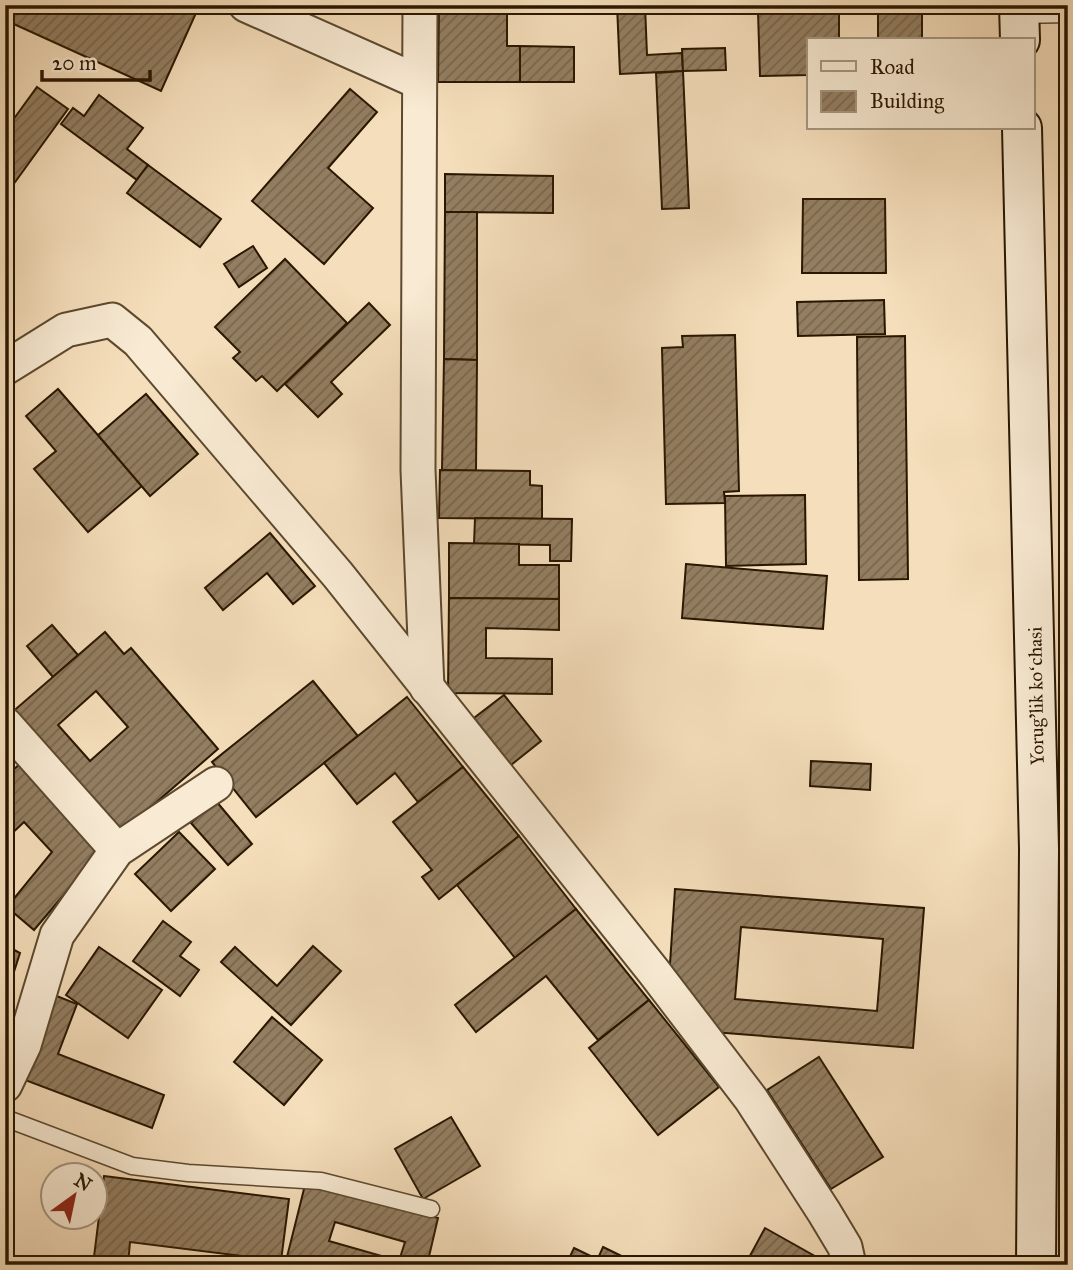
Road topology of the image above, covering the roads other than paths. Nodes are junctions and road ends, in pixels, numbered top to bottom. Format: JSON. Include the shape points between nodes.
{"nodes":[{"id":1,"x":246,"y":5,"type":"edge"},
{"id":2,"x":421,"y":5,"type":"edge"},
{"id":3,"x":1068,"y":13,"type":"edge"},
{"id":4,"x":1019,"y":20,"type":"edge"},
{"id":5,"x":419,"y":82,"type":"junction"},
{"id":6,"x":1022,"y":130,"type":"edge"},
{"id":7,"x":5,"y":368,"type":"edge"},
{"id":8,"x":427,"y":688,"type":"junction"},
{"id":9,"x":5,"y":723,"type":"edge"},
{"id":10,"x":216,"y":784,"type":"dead end"},
{"id":11,"x":117,"y":850,"type":"junction"},
{"id":12,"x":5,"y":1085,"type":"edge"},
{"id":13,"x":5,"y":1118,"type":"edge"},
{"id":14,"x":430,"y":1209,"type":"dead end"},
{"id":15,"x":849,"y":1265,"type":"edge"},
{"id":16,"x":1036,"y":1265,"type":"edge"}],
"edges":[{"from":1,"to":5,"type":"street"},
{"from":2,"to":5,"type":"street"},
{"from":3,"to":4,"type":"lane"},
{"from":5,"to":8,"type":"street","via":[[418,470]]},
{"from":6,"to":16,"type":"main road","name":"Yorug'lik koʻchasi","via":[[1039,849]]},
{"from":7,"to":8,"type":"street","via":[[66,330],[112,320],[138,341],[338,575]]},
{"from":8,"to":15,"type":"street","via":[[751,1099],[845,1247]]},
{"from":9,"to":11,"type":"street"},
{"from":10,"to":11,"type":"street"},
{"from":11,"to":12,"type":"street","via":[[57,936],[24,1045]]},
{"from":13,"to":14,"type":"lane","via":[[132,1166],[321,1181]]}]}
